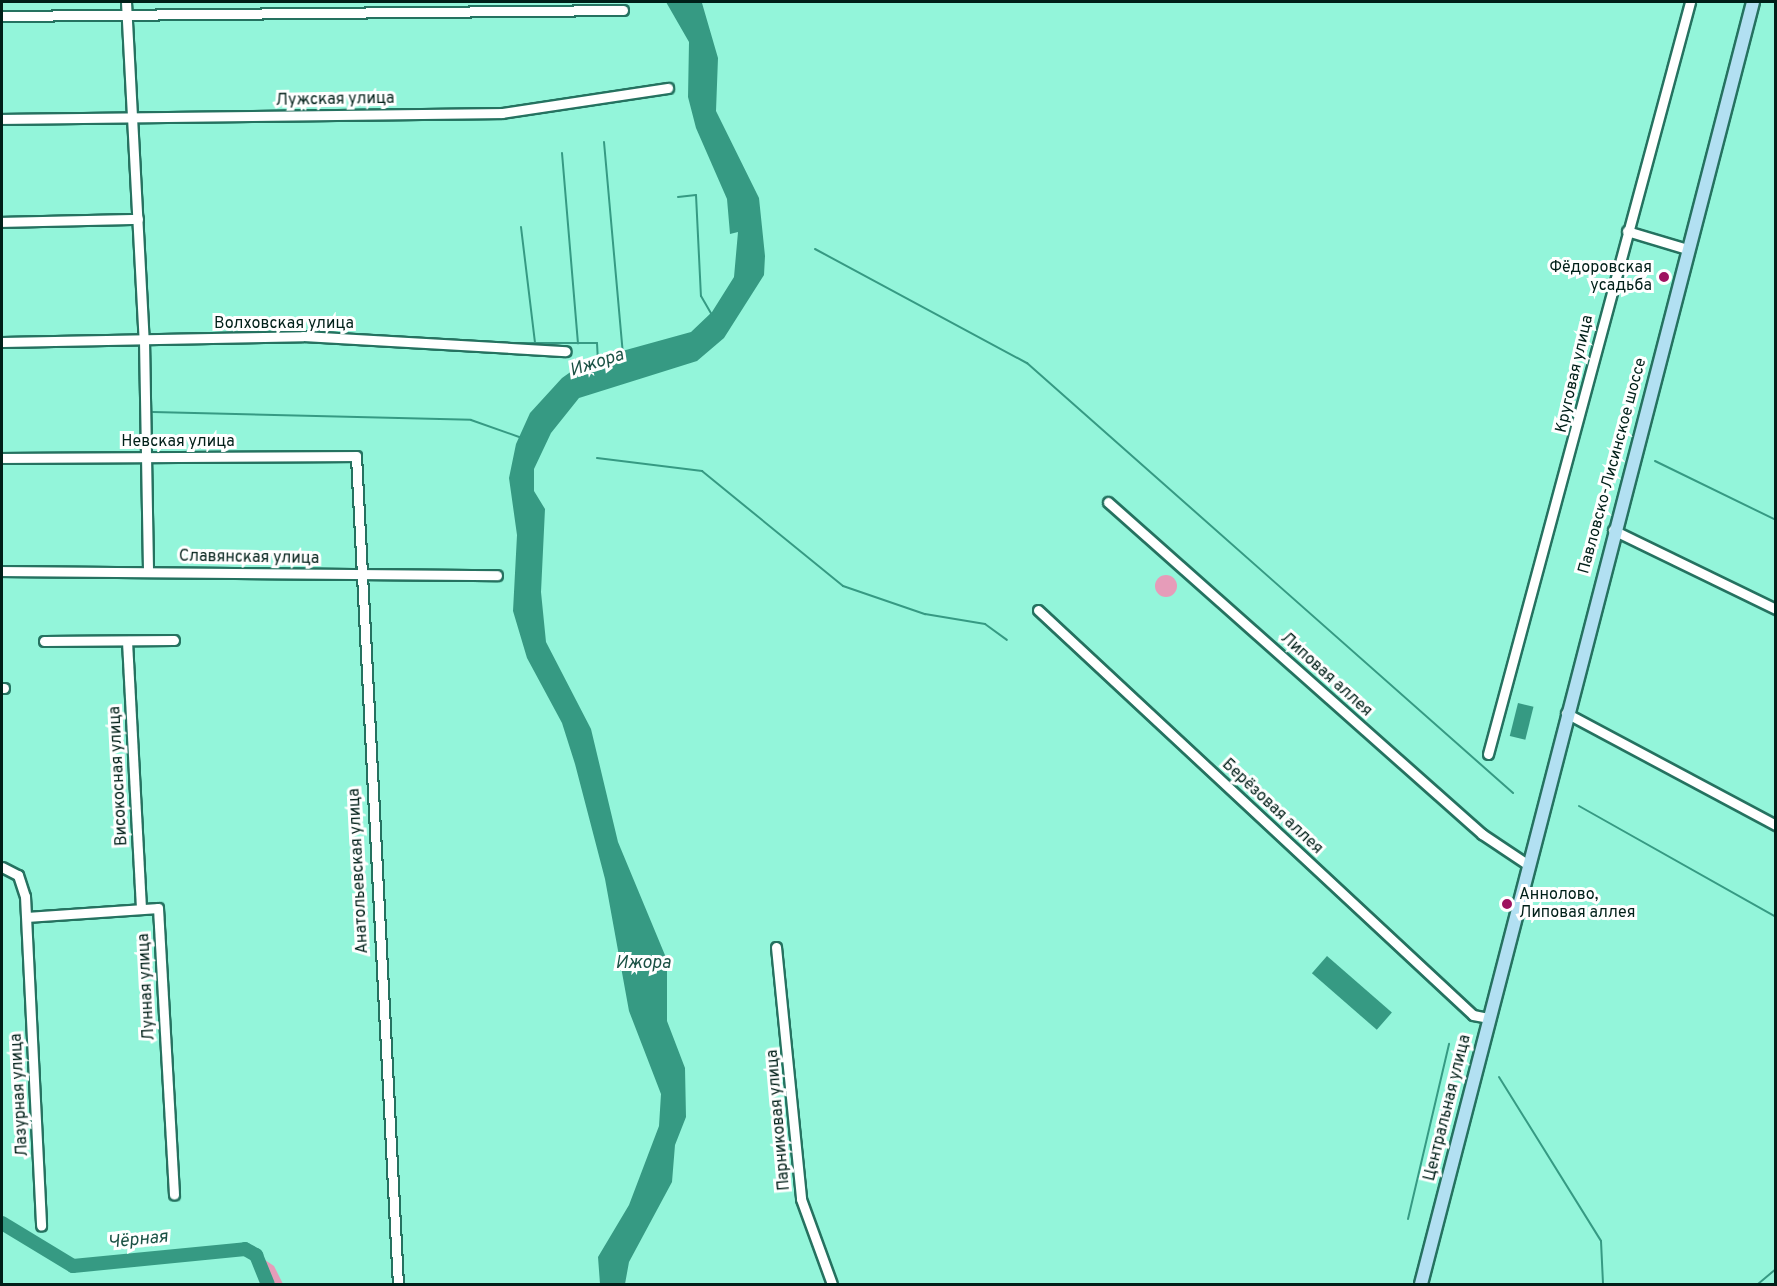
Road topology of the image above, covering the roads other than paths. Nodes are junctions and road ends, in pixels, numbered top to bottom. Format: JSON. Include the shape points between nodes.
{"nodes":[{"id":1,"x":126,"y":2,"type":"edge"},
{"id":2,"x":1690,"y":2,"type":"edge"},
{"id":3,"x":1753,"y":2,"type":"edge"},
{"id":4,"x":623,"y":10,"type":"dead end"},
{"id":5,"x":127,"y":15,"type":"junction"},
{"id":6,"x":2,"y":16,"type":"edge"},
{"id":7,"x":668,"y":88,"type":"dead end"},
{"id":8,"x":134,"y":117,"type":"junction"},
{"id":9,"x":2,"y":119,"type":"edge"},
{"id":10,"x":138,"y":219,"type":"junction"},
{"id":11,"x":2,"y":222,"type":"edge"},
{"id":12,"x":1627,"y":231,"type":"junction"},
{"id":13,"x":1687,"y":249,"type":"junction"},
{"id":14,"x":144,"y":340,"type":"junction"},
{"id":15,"x":2,"y":342,"type":"edge"},
{"id":16,"x":566,"y":351,"type":"dead end"},
{"id":17,"x":356,"y":456,"type":"joint"},
{"id":18,"x":147,"y":457,"type":"junction"},
{"id":19,"x":2,"y":458,"type":"edge"},
{"id":20,"x":1108,"y":502,"type":"dead end"},
{"id":21,"x":1613,"y":530,"type":"junction"},
{"id":22,"x":2,"y":571,"type":"edge"},
{"id":23,"x":148,"y":572,"type":"junction"},
{"id":24,"x":358,"y":574,"type":"junction"},
{"id":25,"x":497,"y":575,"type":"dead end"},
{"id":26,"x":1776,"y":609,"type":"edge"},
{"id":27,"x":1038,"y":610,"type":"dead end"},
{"id":28,"x":174,"y":640,"type":"dead end"},
{"id":29,"x":44,"y":641,"type":"dead end"},
{"id":30,"x":127,"y":641,"type":"junction"},
{"id":31,"x":1566,"y":713,"type":"junction"},
{"id":32,"x":1488,"y":754,"type":"dead end"},
{"id":33,"x":1776,"y":825,"type":"edge"},
{"id":34,"x":1527,"y":864,"type":"junction"},
{"id":35,"x":2,"y":867,"type":"edge"},
{"id":36,"x":141,"y":909,"type":"junction"},
{"id":37,"x":27,"y":917,"type":"junction"},
{"id":38,"x":1509,"y":940,"type":"joint"},
{"id":39,"x":776,"y":947,"type":"dead end"},
{"id":40,"x":1488,"y":1018,"type":"junction"},
{"id":41,"x":174,"y":1195,"type":"dead end"},
{"id":42,"x":41,"y":1226,"type":"dead end"},
{"id":43,"x":398,"y":1284,"type":"edge"},
{"id":44,"x":832,"y":1284,"type":"edge"},
{"id":45,"x":1421,"y":1284,"type":"edge"}],
"edges":[{"from":1,"to":5,"type":"street"},
{"from":2,"to":12,"type":"street","name":"Круговая улица"},
{"from":3,"to":13,"type":"main road","name":"Павловско-Лисинское шоссе"},
{"from":4,"to":5,"type":"street"},
{"from":5,"to":6,"type":"street"},
{"from":5,"to":8,"type":"street"},
{"from":7,"to":8,"type":"street","name":"Лужская улица","via":[[502,112]]},
{"from":8,"to":9,"type":"street","name":"Лужская улица"},
{"from":8,"to":10,"type":"street"},
{"from":10,"to":11,"type":"street"},
{"from":10,"to":14,"type":"street"},
{"from":12,"to":13,"type":"street"},
{"from":12,"to":32,"type":"street","name":"Круговая улица"},
{"from":13,"to":21,"type":"main road","name":"Павловско-Лисинское шоссе"},
{"from":14,"to":15,"type":"street","name":"Волховская улица"},
{"from":14,"to":16,"type":"street","name":"Волховская улица","via":[[303,336]]},
{"from":14,"to":18,"type":"street"},
{"from":17,"to":18,"type":"street","name":"Невская улица"},
{"from":17,"to":24,"type":"street","name":"Анатольевская улица"},
{"from":18,"to":19,"type":"street","name":"Невская улица"},
{"from":18,"to":23,"type":"street"},
{"from":20,"to":34,"type":"street","name":"Липовая аллея","via":[[1482,834]]},
{"from":21,"to":26,"type":"street"},
{"from":21,"to":31,"type":"main road","name":"Павловско-Лисинское шоссе"},
{"from":22,"to":23,"type":"street","name":"Славянская улица"},
{"from":23,"to":24,"type":"street","name":"Славянская улица"},
{"from":24,"to":25,"type":"street","name":"Славянская улица"},
{"from":24,"to":43,"type":"street","name":"Анатольевская улица"},
{"from":27,"to":40,"type":"street","name":"Берёзовая аллея","via":[[1473,1015]]},
{"from":28,"to":30,"type":"street"},
{"from":29,"to":30,"type":"street"},
{"from":30,"to":36,"type":"street","name":"Високосная улица"},
{"from":31,"to":33,"type":"street"},
{"from":31,"to":34,"type":"main road","name":"Павловско-Лисинское шоссе"},
{"from":34,"to":38,"type":"main road","name":"Павловско-Лисинское шоссе"},
{"from":35,"to":37,"type":"street","name":"Лазурная улица","via":[[18,875],[24,885]]},
{"from":36,"to":37,"type":"street","name":"Лунная улица"},
{"from":36,"to":41,"type":"street","name":"Лунная улица","via":[[158,908]]},
{"from":37,"to":42,"type":"street","name":"Лазурная улица"},
{"from":38,"to":40,"type":"main road","name":"Центральная улица"},
{"from":39,"to":44,"type":"street","name":"Парниковая улица","via":[[801,1199]]},
{"from":40,"to":45,"type":"main road","name":"Центральная улица"}]}
